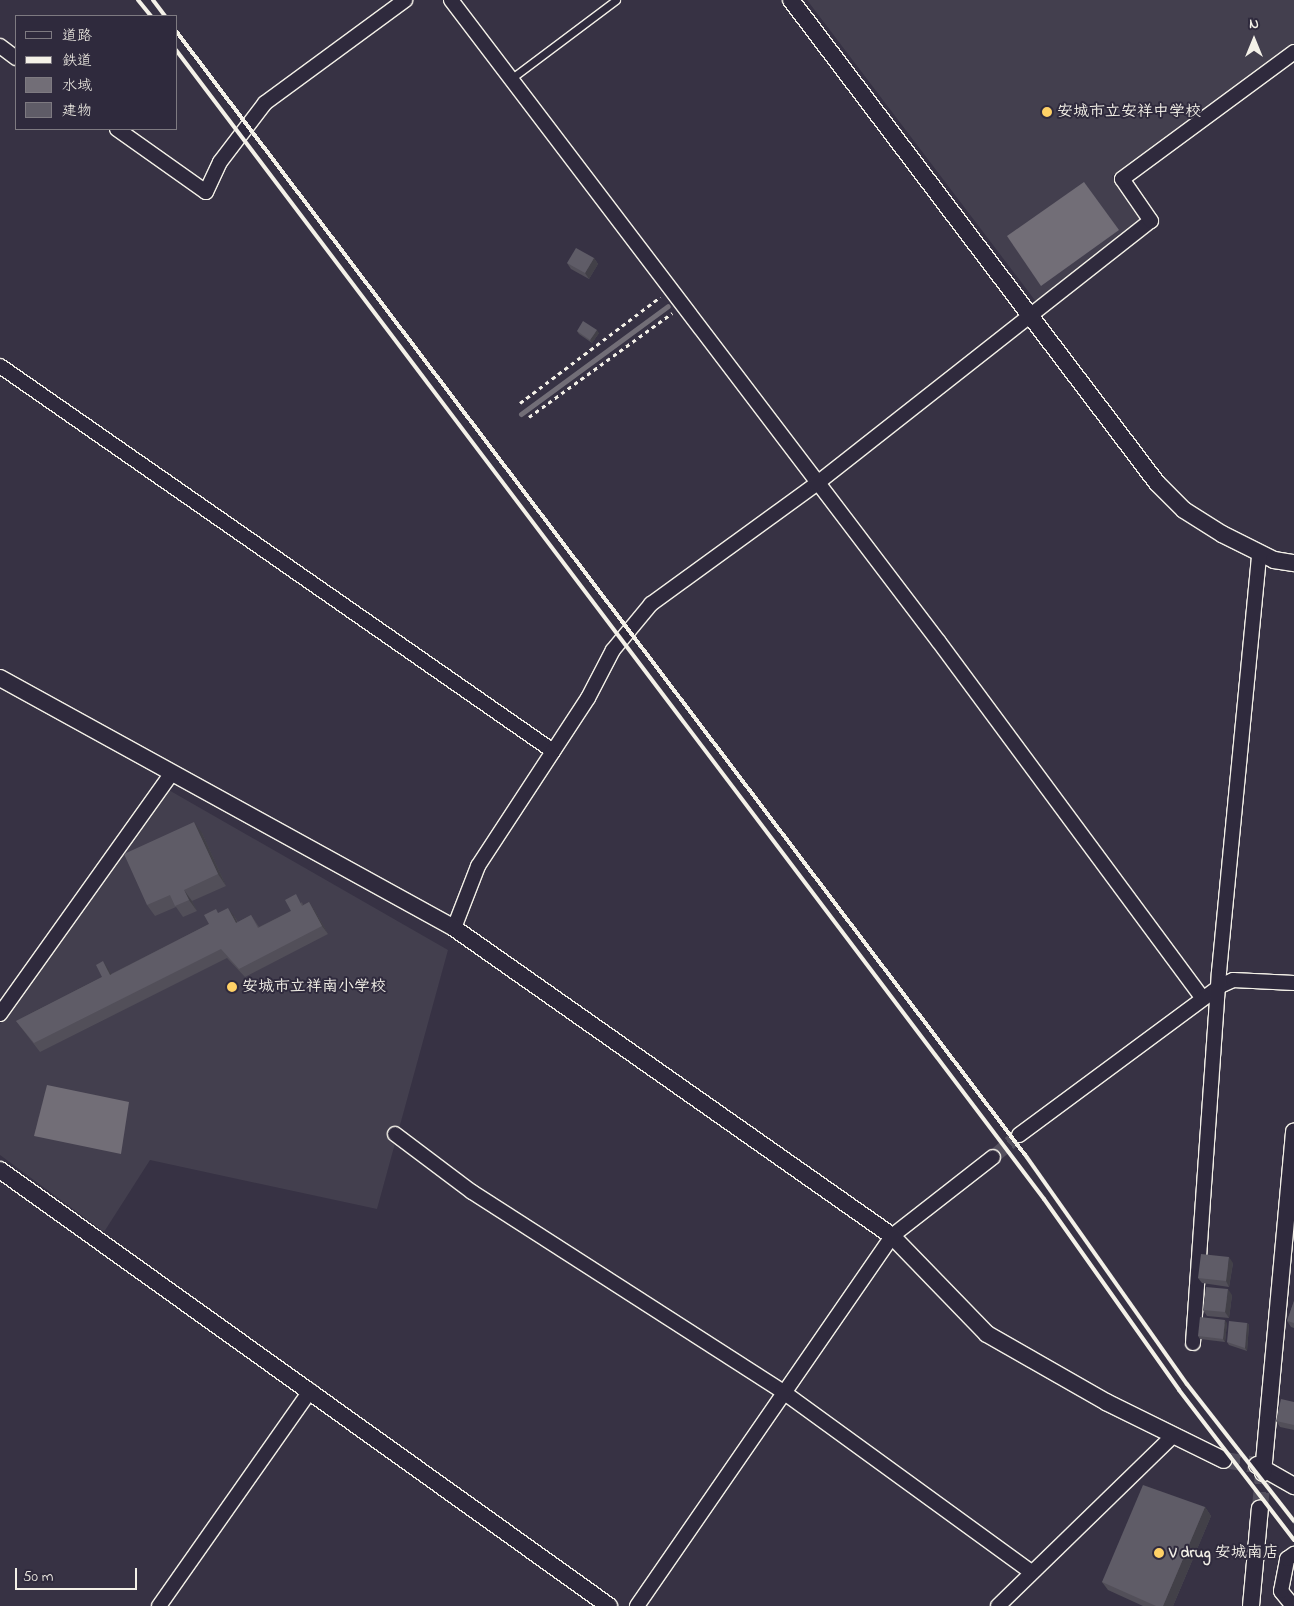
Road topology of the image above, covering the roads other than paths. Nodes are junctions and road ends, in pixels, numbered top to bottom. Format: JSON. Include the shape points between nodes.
{"nodes":[{"id":1,"x":405,"y":0,"type":"edge"},
{"id":2,"x":450,"y":0,"type":"edge"},
{"id":3,"x":616,"y":0,"type":"edge"},
{"id":4,"x":791,"y":0,"type":"edge"},
{"id":5,"x":0,"y":46,"type":"edge"},
{"id":6,"x":1294,"y":52,"type":"edge"},
{"id":7,"x":15,"y":57,"type":"edge"},
{"id":8,"x":512,"y":78,"type":"junction"},
{"id":9,"x":118,"y":130,"type":"edge"},
{"id":10,"x":1030,"y":317,"type":"junction"},
{"id":11,"x":0,"y":366,"type":"edge"},
{"id":12,"x":815,"y":485,"type":"junction"},
{"id":13,"x":1259,"y":553,"type":"junction"},
{"id":14,"x":1294,"y":564,"type":"edge"},
{"id":15,"x":0,"y":678,"type":"edge"},
{"id":16,"x":553,"y":751,"type":"junction"},
{"id":17,"x":171,"y":774,"type":"junction"},
{"id":18,"x":454,"y":928,"type":"junction"},
{"id":19,"x":1294,"y":983,"type":"edge"},
{"id":20,"x":1222,"y":985,"type":"junction"},
{"id":21,"x":1202,"y":997,"type":"junction"},
{"id":22,"x":0,"y":1014,"type":"edge"},
{"id":23,"x":1294,"y":1131,"type":"edge"},
{"id":24,"x":395,"y":1134,"type":"dead end"},
{"id":25,"x":1019,"y":1135,"type":"tunnel mouth"},
{"id":26,"x":993,"y":1157,"type":"tunnel mouth"},
{"id":27,"x":0,"y":1170,"type":"edge"},
{"id":28,"x":892,"y":1236,"type":"junction"},
{"id":29,"x":1193,"y":1344,"type":"dead end"},
{"id":30,"x":310,"y":1391,"type":"junction"},
{"id":31,"x":782,"y":1391,"type":"junction"},
{"id":32,"x":1174,"y":1436,"type":"junction"},
{"id":33,"x":1224,"y":1460,"type":"tunnel mouth"},
{"id":34,"x":1294,"y":1486,"type":"edge"},
{"id":35,"x":1260,"y":1508,"type":"tunnel mouth"},
{"id":36,"x":1294,"y":1554,"type":"edge"},
{"id":37,"x":1031,"y":1572,"type":"junction"},
{"id":38,"x":159,"y":1606,"type":"edge"},
{"id":39,"x":609,"y":1606,"type":"edge"},
{"id":40,"x":637,"y":1606,"type":"edge"},
{"id":41,"x":998,"y":1606,"type":"edge"},
{"id":42,"x":1251,"y":1606,"type":"edge"},
{"id":43,"x":1293,"y":1606,"type":"edge"}],
"edges":[{"from":1,"to":9,"type":"street","via":[[265,103],[220,162],[206,192]]},
{"from":2,"to":8,"type":"street"},
{"from":3,"to":8,"type":"lane"},
{"from":4,"to":10,"type":"street"},
{"from":5,"to":7,"type":"street"},
{"from":6,"to":10,"type":"street","via":[[1122,179],[1151,221]]},
{"from":8,"to":12,"type":"street"},
{"from":10,"to":12,"type":"street"},
{"from":10,"to":13,"type":"street","via":[[1157,483],[1184,510]]},
{"from":11,"to":16,"type":"street"},
{"from":12,"to":16,"type":"street","via":[[651,604],[613,650]]},
{"from":12,"to":21,"type":"street","via":[[939,642]]},
{"from":13,"to":14,"type":"street"},
{"from":13,"to":20,"type":"street"},
{"from":15,"to":17,"type":"street"},
{"from":16,"to":18,"type":"street","via":[[478,866]]},
{"from":17,"to":18,"type":"street"},
{"from":17,"to":22,"type":"street"},
{"from":18,"to":28,"type":"street"},
{"from":19,"to":20,"type":"street","via":[[1233,980]]},
{"from":20,"to":21,"type":"street"},
{"from":20,"to":29,"type":"street"},
{"from":21,"to":25,"type":"street"},
{"from":23,"to":34,"type":"street","via":[[1261,1468]]},
{"from":24,"to":31,"type":"street","via":[[472,1192]]},
{"from":26,"to":28,"type":"street"},
{"from":27,"to":30,"type":"street"},
{"from":28,"to":31,"type":"street"},
{"from":28,"to":32,"type":"street","via":[[987,1334]]},
{"from":30,"to":38,"type":"street"},
{"from":30,"to":39,"type":"street"},
{"from":31,"to":37,"type":"street"},
{"from":31,"to":40,"type":"street"},
{"from":32,"to":33,"type":"street"},
{"from":32,"to":37,"type":"street"},
{"from":35,"to":42,"type":"street"},
{"from":36,"to":43,"type":"street","via":[[1287,1559],[1281,1591]]},
{"from":37,"to":41,"type":"street"}]}
